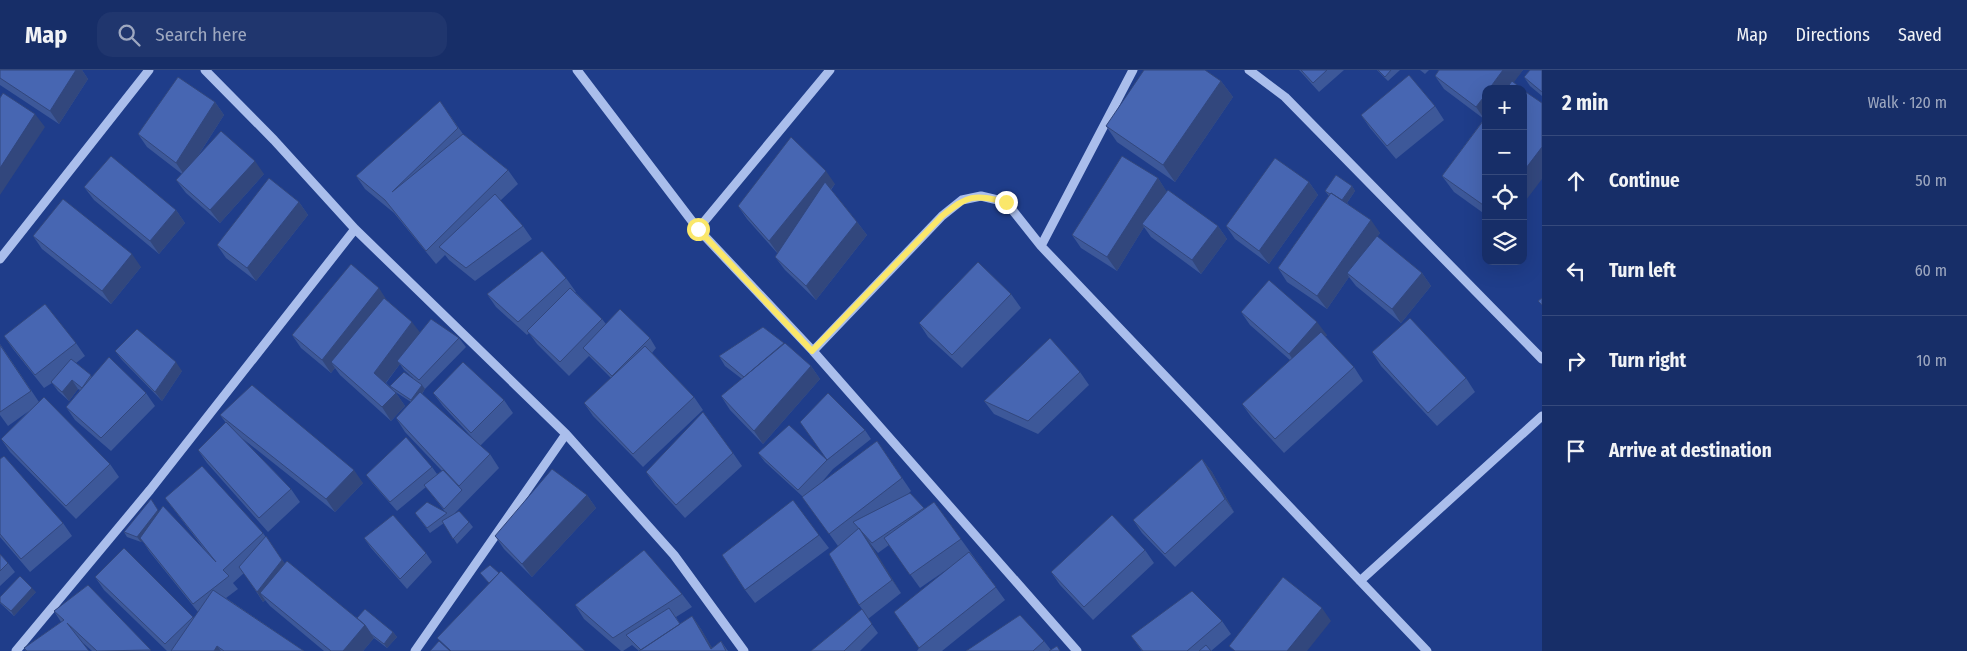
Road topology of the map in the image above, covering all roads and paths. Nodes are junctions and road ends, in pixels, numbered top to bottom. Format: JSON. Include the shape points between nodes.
{"nodes":[{"id":1,"x":149,"y":70,"type":"edge"},
{"id":2,"x":205,"y":70,"type":"edge"},
{"id":3,"x":577,"y":70,"type":"edge"},
{"id":4,"x":830,"y":70,"type":"edge"},
{"id":5,"x":1133,"y":70,"type":"edge"},
{"id":6,"x":1249,"y":70,"type":"edge"},
{"id":7,"x":354,"y":229,"type":"junction"},
{"id":8,"x":698,"y":229,"type":"junction"},
{"id":9,"x":1041,"y":246,"type":"junction"},
{"id":10,"x":0,"y":259,"type":"edge"},
{"id":11,"x":812,"y":351,"type":"junction"},
{"id":12,"x":1542,"y":359,"type":"edge"},
{"id":13,"x":1542,"y":416,"type":"edge"},
{"id":14,"x":566,"y":434,"type":"junction"},
{"id":15,"x":1360,"y":581,"type":"junction"},
{"id":16,"x":16,"y":651,"type":"edge"},
{"id":17,"x":415,"y":651,"type":"edge"},
{"id":18,"x":744,"y":651,"type":"edge"},
{"id":19,"x":1077,"y":651,"type":"edge"},
{"id":20,"x":1427,"y":651,"type":"edge"}],
"edges":[{"from":1,"to":10,"type":"street"},
{"from":2,"to":7,"type":"street"},
{"from":3,"to":8,"type":"street"},
{"from":4,"to":8,"type":"street"},
{"from":5,"to":9,"type":"street"},
{"from":6,"to":12,"type":"street","via":[[1285,97]]},
{"from":7,"to":14,"type":"street"},
{"from":7,"to":16,"type":"street","via":[[150,490]]},
{"from":8,"to":11,"type":"street"},
{"from":9,"to":11,"type":"street","via":[[1006,202],[981,196],[962,200],[942,216]]},
{"from":9,"to":15,"type":"street"},
{"from":11,"to":19,"type":"street"},
{"from":13,"to":15,"type":"street"},
{"from":14,"to":17,"type":"street"},
{"from":14,"to":18,"type":"street","via":[[674,555]]},
{"from":15,"to":20,"type":"street"}]}
